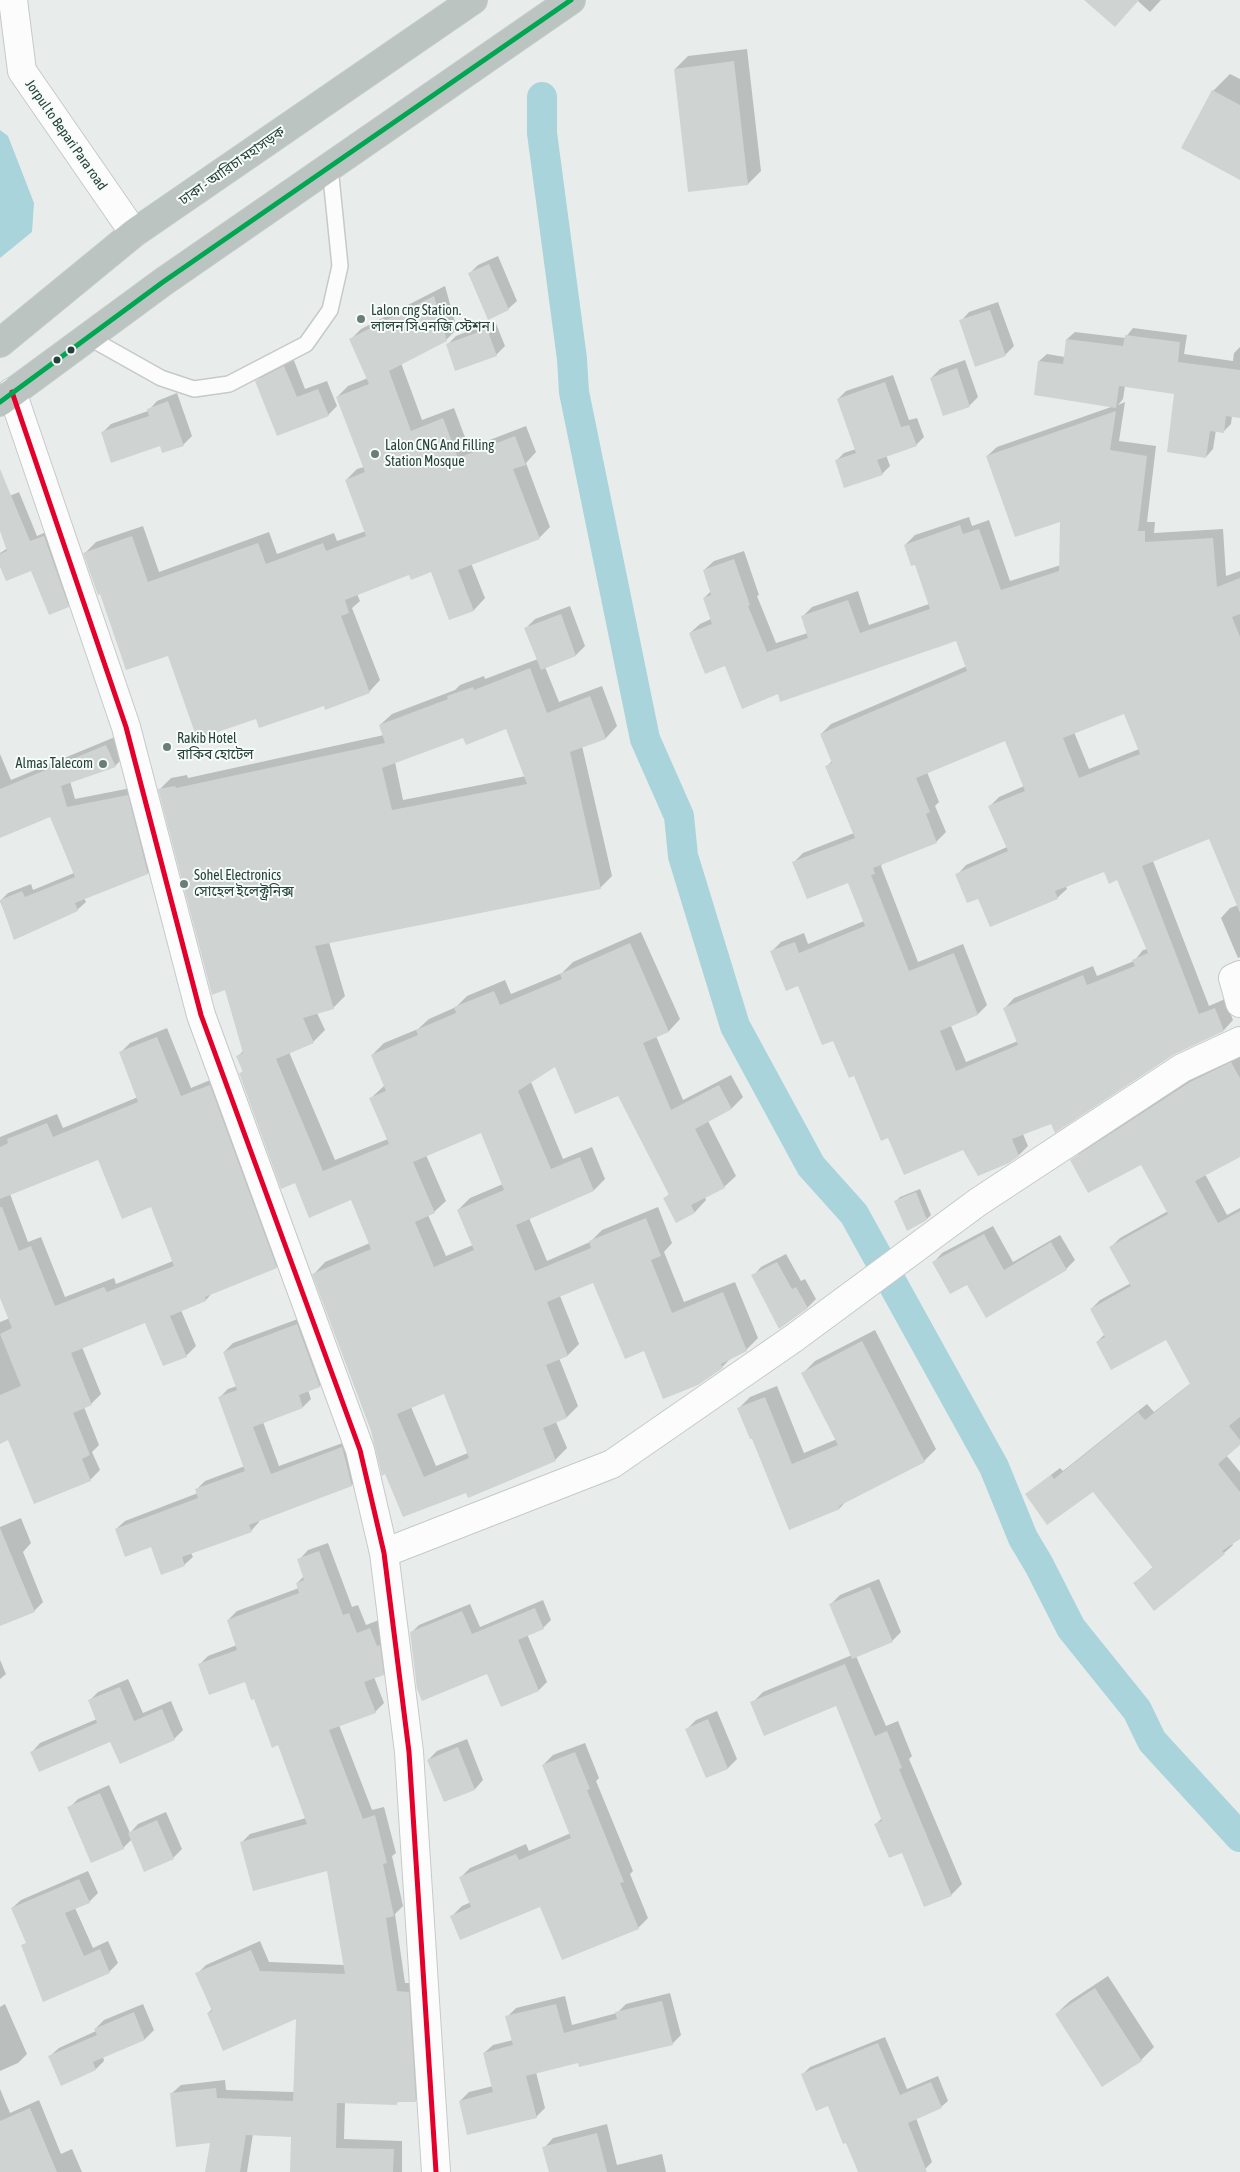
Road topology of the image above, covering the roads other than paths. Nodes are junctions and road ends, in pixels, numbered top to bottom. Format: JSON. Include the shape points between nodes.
{"nodes":[{"id":1,"x":13,"y":0,"type":"edge"},
{"id":2,"x":473,"y":0,"type":"edge"},
{"id":3,"x":571,"y":0,"type":"edge"},
{"id":4,"x":330,"y":167,"type":"junction"},
{"id":5,"x":134,"y":233,"type":"junction"},
{"id":6,"x":88,"y":337,"type":"junction"},
{"id":7,"x":0,"y":343,"type":"edge"},
{"id":8,"x":6,"y":397,"type":"edge"},
{"id":9,"x":1240,"y":975,"type":"edge"},
{"id":10,"x":1240,"y":1003,"type":"edge"},
{"id":11,"x":1240,"y":1040,"type":"edge"},
{"id":12,"x":384,"y":1553,"type":"junction"},
{"id":13,"x":436,"y":2172,"type":"edge"}],
"edges":[{"from":1,"to":5,"type":"street","name":"Jorpul to Bepari Para road","via":[[22,71]]},
{"from":2,"to":5,"type":"highway","name":"ঢাকা - আরিচা মহাসড়ক"},
{"from":3,"to":4,"type":"highway"},
{"from":4,"to":6,"type":"highway"},
{"from":4,"to":6,"type":"lane","via":[[340,266],[330,310],[306,344],[229,384],[194,389],[160,378]]},
{"from":5,"to":7,"type":"highway","name":"ঢাকা - আরিচা মহাসড়ক"},
{"from":6,"to":8,"type":"highway"},
{"from":8,"to":12,"type":"street","via":[[126,727],[201,1015],[360,1450]]},
{"from":9,"to":10,"type":"street","via":[[1233,978]]},
{"from":11,"to":12,"type":"street","via":[[1182,1068],[978,1202],[794,1338],[612,1464]]},
{"from":12,"to":13,"type":"street","via":[[409,1752]]}]}
